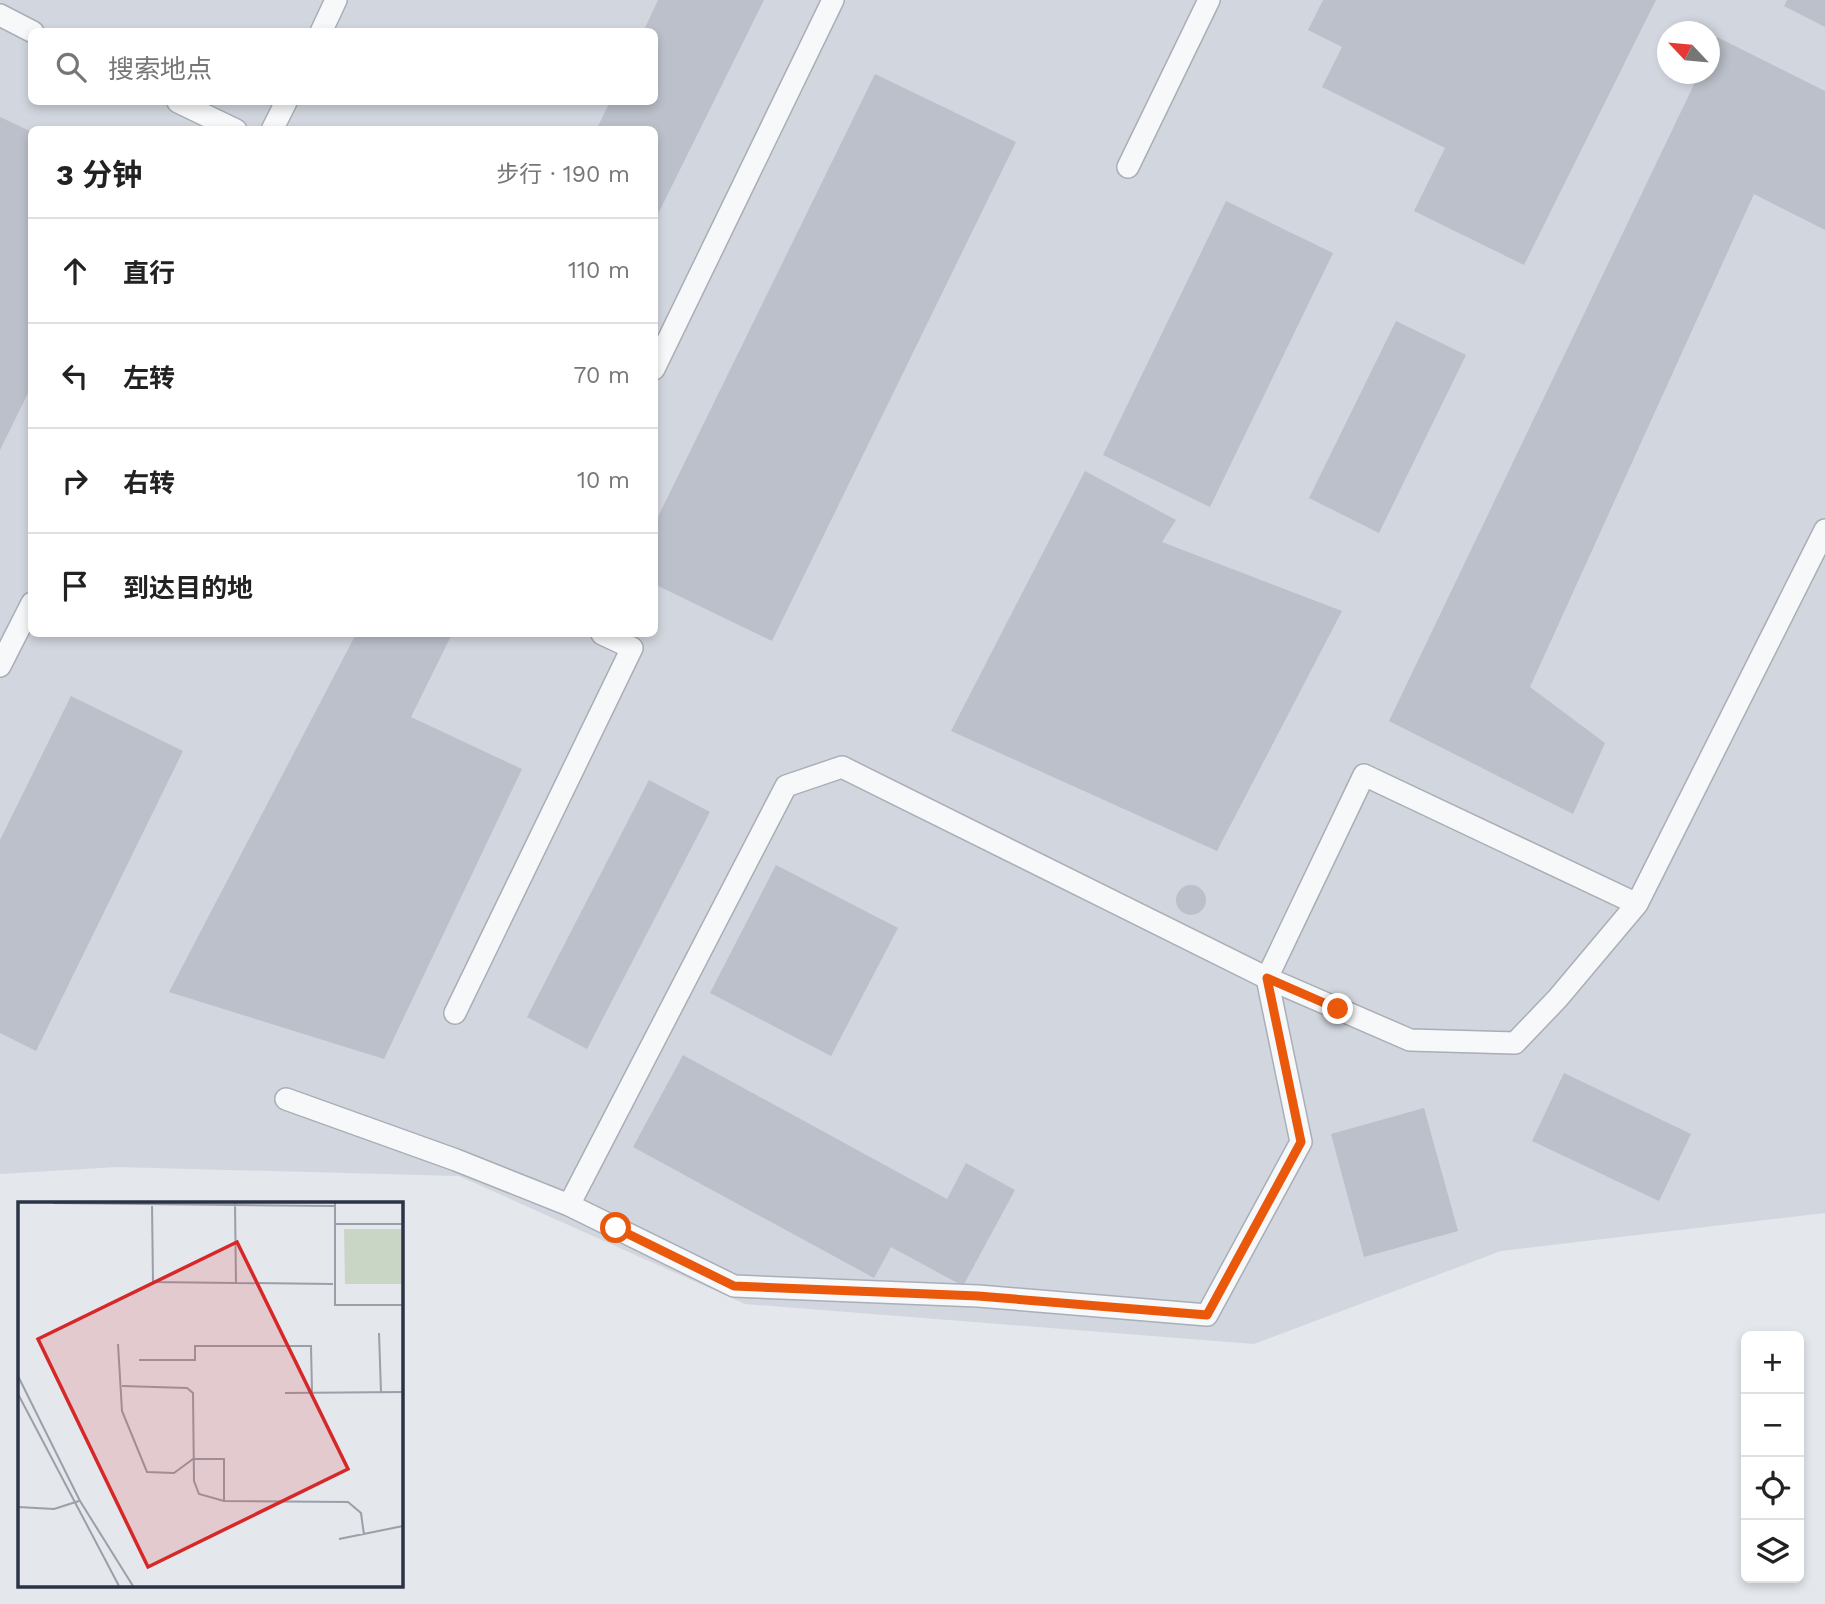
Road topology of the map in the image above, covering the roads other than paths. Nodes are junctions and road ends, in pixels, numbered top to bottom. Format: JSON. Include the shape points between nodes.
{"nodes":[{"id":1,"x":336,"y":0,"type":"edge"},
{"id":2,"x":833,"y":0,"type":"edge"},
{"id":3,"x":1209,"y":0,"type":"edge"},
{"id":4,"x":0,"y":16,"type":"edge"},
{"id":5,"x":323,"y":28,"type":"edge"},
{"id":6,"x":28,"y":30,"type":"edge"},
{"id":7,"x":184,"y":105,"type":"edge"},
{"id":8,"x":284,"y":105,"type":"edge"},
{"id":9,"x":228,"y":126,"type":"edge"},
{"id":10,"x":274,"y":126,"type":"edge"},
{"id":11,"x":1128,"y":167,"type":"dead end"},
{"id":12,"x":658,"y":361,"type":"edge"},
{"id":13,"x":1825,"y":530,"type":"edge"},
{"id":14,"x":28,"y":611,"type":"edge"},
{"id":15,"x":608,"y":637,"type":"edge"},
{"id":16,"x":0,"y":666,"type":"edge"},
{"id":17,"x":1637,"y":904,"type":"junction"},
{"id":18,"x":1267,"y":978,"type":"junction"},
{"id":19,"x":455,"y":1013,"type":"dead end"},
{"id":20,"x":286,"y":1100,"type":"dead end"},
{"id":21,"x":569,"y":1205,"type":"junction"}],
"edges":[{"from":1,"to":5,"type":"lane"},
{"from":2,"to":12,"type":"lane"},
{"from":3,"to":11,"type":"lane"},
{"from":4,"to":6,"type":"lane"},
{"from":7,"to":9,"type":"lane"},
{"from":8,"to":10,"type":"lane"},
{"from":13,"to":17,"type":"lane"},
{"from":14,"to":16,"type":"lane"},
{"from":15,"to":19,"type":"lane","via":[[632,648]]},
{"from":17,"to":18,"type":"lane","via":[[1515,1043],[1410,1040]]},
{"from":17,"to":18,"type":"lane","via":[[1364,775]]},
{"from":18,"to":21,"type":"lane","via":[[842,767],[786,786]]},
{"from":18,"to":21,"type":"lane","via":[[1301,1142],[1207,1315],[978,1296],[734,1286]]},
{"from":20,"to":21,"type":"lane"}]}
